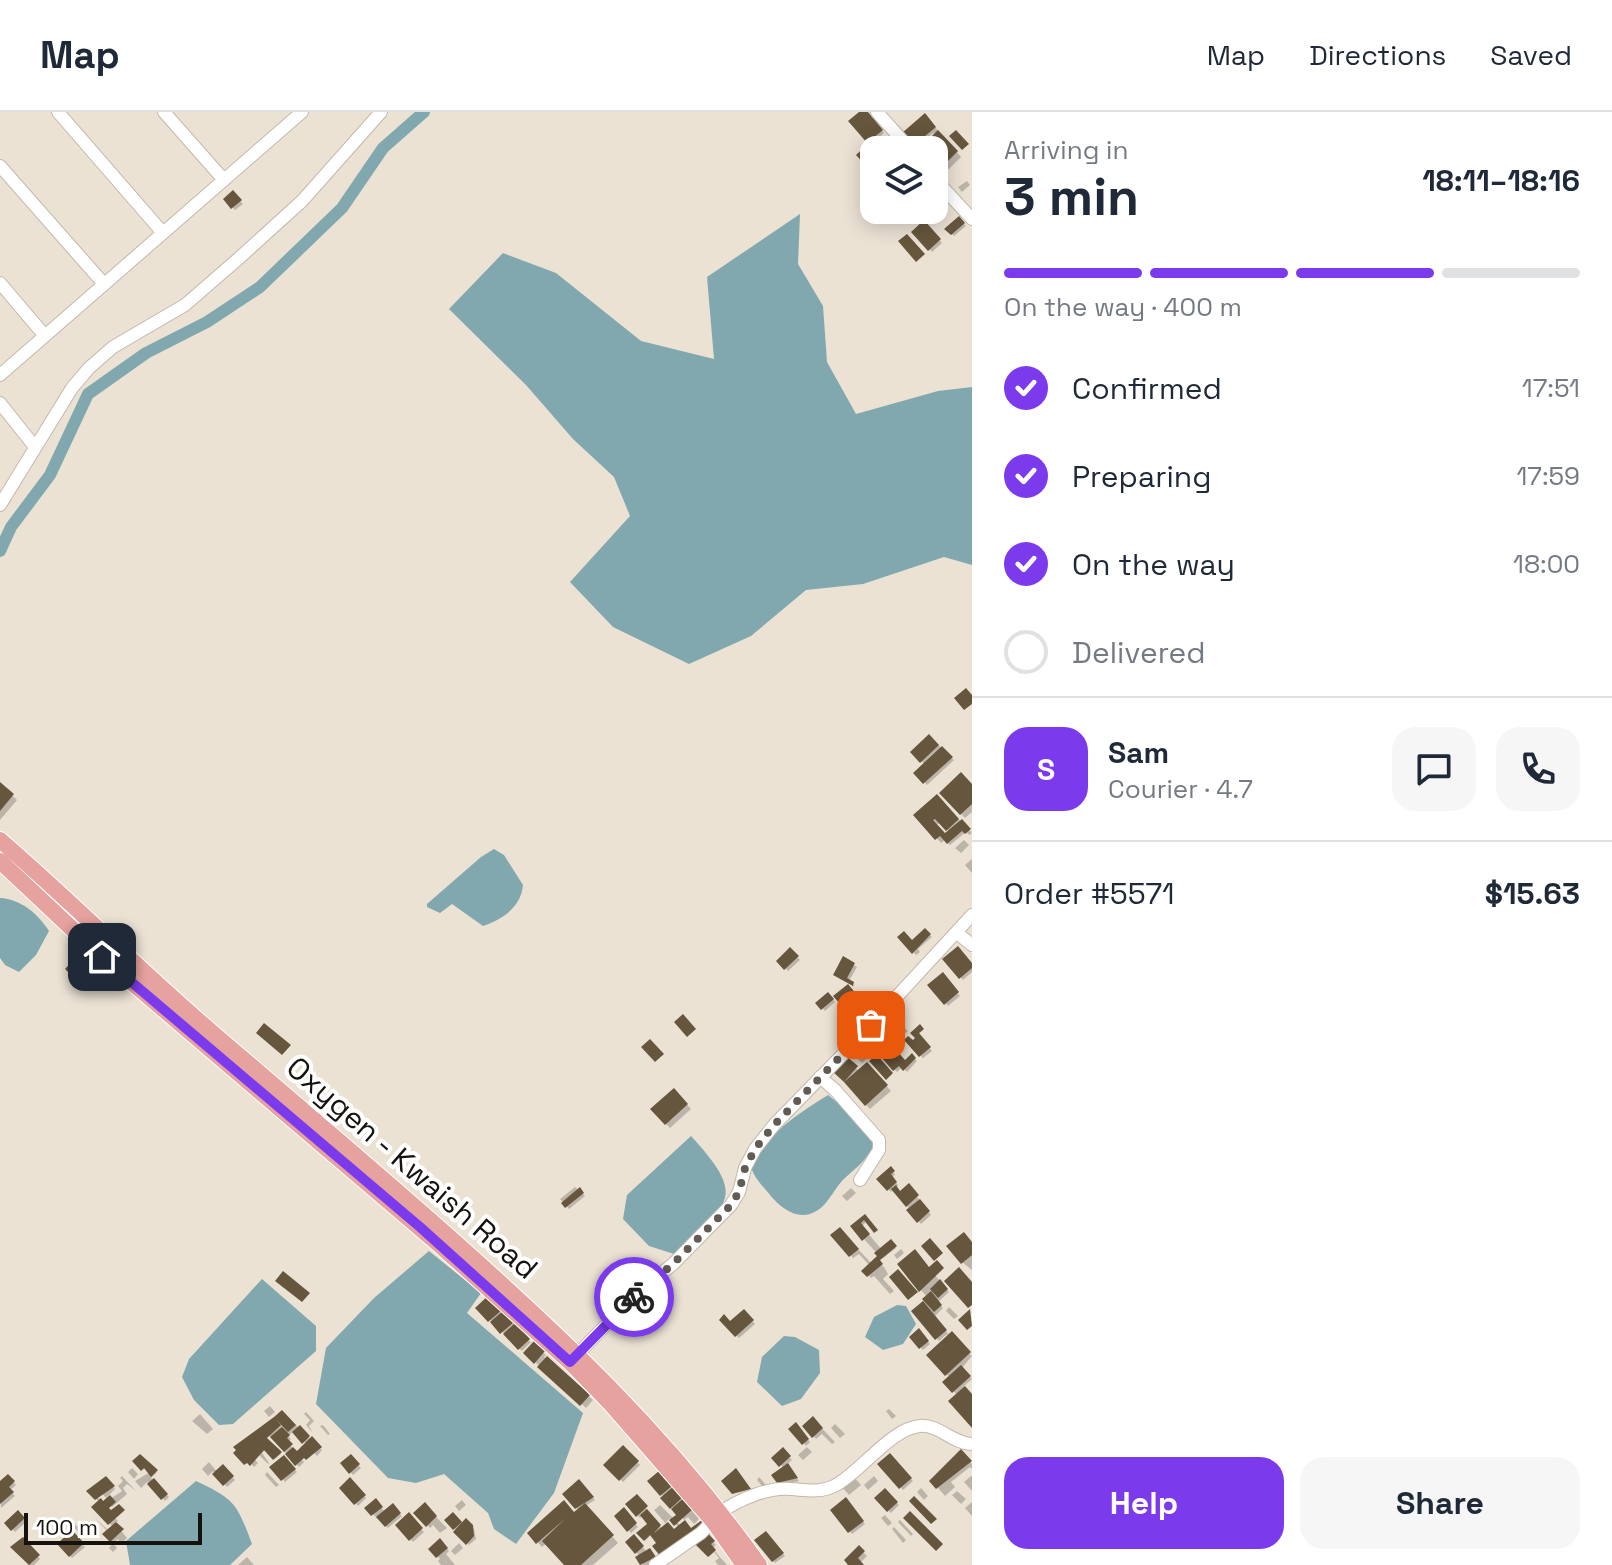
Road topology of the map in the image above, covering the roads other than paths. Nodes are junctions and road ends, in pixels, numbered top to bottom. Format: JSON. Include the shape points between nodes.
{"nodes":[{"id":1,"x":58,"y":112,"type":"edge"},
{"id":2,"x":164,"y":112,"type":"edge"},
{"id":3,"x":302,"y":112,"type":"edge"},
{"id":4,"x":381,"y":112,"type":"edge"},
{"id":5,"x":877,"y":112,"type":"edge"},
{"id":6,"x":898,"y":136,"type":"edge"},
{"id":7,"x":0,"y":166,"type":"edge"},
{"id":8,"x":224,"y":180,"type":"junction"},
{"id":9,"x":948,"y":193,"type":"edge"},
{"id":10,"x":972,"y":219,"type":"edge"},
{"id":11,"x":163,"y":233,"type":"junction"},
{"id":12,"x":0,"y":283,"type":"edge"},
{"id":13,"x":104,"y":284,"type":"junction"},
{"id":14,"x":45,"y":336,"type":"junction"},
{"id":15,"x":0,"y":375,"type":"edge"},
{"id":16,"x":0,"y":403,"type":"edge"},
{"id":17,"x":35,"y":447,"type":"junction"},
{"id":18,"x":0,"y":505,"type":"edge"},
{"id":19,"x":0,"y":840,"type":"edge"},
{"id":20,"x":0,"y":861,"type":"edge"},
{"id":21,"x":972,"y":915,"type":"edge"},
{"id":22,"x":957,"y":933,"type":"junction"},
{"id":23,"x":972,"y":945,"type":"edge"},
{"id":24,"x":820,"y":1077,"type":"junction"},
{"id":25,"x":860,"y":1180,"type":"dead end"},
{"id":26,"x":574,"y":1358,"type":"junction"},
{"id":27,"x":972,"y":1444,"type":"edge"},
{"id":28,"x":717,"y":1516,"type":"junction"},
{"id":29,"x":655,"y":1565,"type":"edge"},
{"id":30,"x":744,"y":1565,"type":"edge"},
{"id":31,"x":759,"y":1565,"type":"edge"}],
"edges":[{"from":1,"to":11,"type":"street"},
{"from":2,"to":8,"type":"street"},
{"from":3,"to":8,"type":"street"},
{"from":4,"to":17,"type":"street","via":[[302,201],[238,259],[185,305],[113,347],[89,368]]},
{"from":5,"to":6,"type":"street"},
{"from":7,"to":13,"type":"street"},
{"from":8,"to":11,"type":"street"},
{"from":9,"to":10,"type":"street"},
{"from":11,"to":13,"type":"street"},
{"from":12,"to":14,"type":"street"},
{"from":13,"to":14,"type":"street"},
{"from":14,"to":15,"type":"street"},
{"from":16,"to":17,"type":"street"},
{"from":17,"to":18,"type":"street"},
{"from":19,"to":26,"type":"main road","name":"Oxygen - Kwaish Road","via":[[341,1141]]},
{"from":20,"to":26,"type":"main road","name":"Oxygen - Kwaish Road","via":[[102,957]]},
{"from":21,"to":22,"type":"street"},
{"from":22,"to":23,"type":"street"},
{"from":22,"to":24,"type":"street"},
{"from":24,"to":25,"type":"street","via":[[879,1140],[879,1150]]},
{"from":24,"to":26,"type":"street","via":[[755,1149],[731,1205]]},
{"from":26,"to":28,"type":"main road","name":"Oxygen - Kwaish Road"},
{"from":27,"to":28,"type":"street","via":[[918,1426],[888,1442],[837,1485],[819,1491],[789,1488],[761,1493]]},
{"from":28,"to":29,"type":"street"},
{"from":28,"to":30,"type":"main road","name":"Oxygen - Kwaish Road"},
{"from":28,"to":31,"type":"main road","name":"Oxygen - Kwaish Road"}]}
